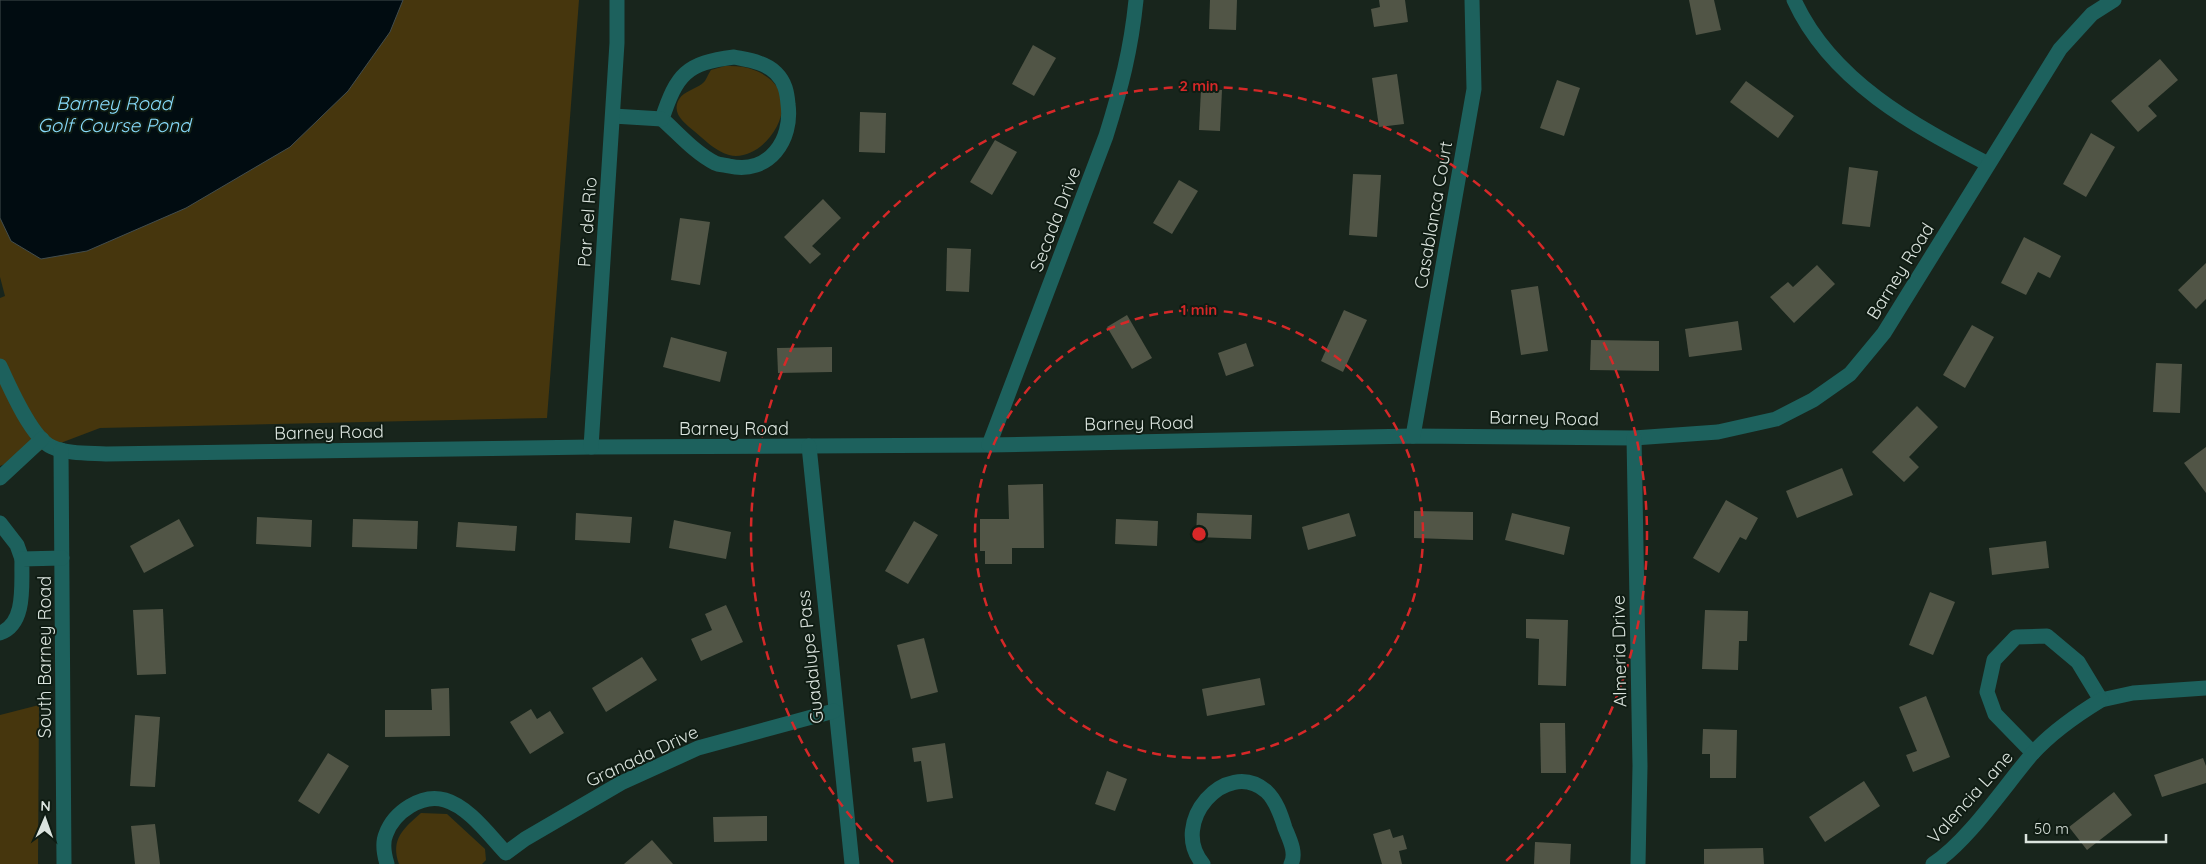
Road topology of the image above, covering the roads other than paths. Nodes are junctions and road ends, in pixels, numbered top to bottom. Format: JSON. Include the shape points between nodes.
{"nodes":[{"id":1,"x":617,"y":0,"type":"edge"},
{"id":2,"x":1136,"y":0,"type":"edge"},
{"id":3,"x":1472,"y":0,"type":"edge"},
{"id":4,"x":1794,"y":0,"type":"edge"},
{"id":5,"x":2114,"y":0,"type":"edge"},
{"id":6,"x":613,"y":116,"type":"junction"},
{"id":7,"x":662,"y":119,"type":"junction"},
{"id":8,"x":1988,"y":164,"type":"junction"},
{"id":9,"x":0,"y":366,"type":"edge"},
{"id":10,"x":1413,"y":436,"type":"junction"},
{"id":11,"x":1634,"y":438,"type":"junction"},
{"id":12,"x":42,"y":439,"type":"junction"},
{"id":13,"x":989,"y":445,"type":"junction"},
{"id":14,"x":808,"y":446,"type":"junction"},
{"id":15,"x":591,"y":447,"type":"junction"},
{"id":16,"x":61,"y":450,"type":"junction"},
{"id":17,"x":0,"y":478,"type":"edge"},
{"id":18,"x":0,"y":523,"type":"edge"},
{"id":19,"x":62,"y":558,"type":"junction"},
{"id":20,"x":22,"y":559,"type":"junction"},
{"id":21,"x":0,"y":633,"type":"edge"},
{"id":22,"x":2206,"y":688,"type":"edge"},
{"id":23,"x":2101,"y":700,"type":"junction"},
{"id":24,"x":834,"y":711,"type":"junction"},
{"id":25,"x":2033,"y":753,"type":"junction"},
{"id":26,"x":501,"y":858,"type":"edge"},
{"id":27,"x":1294,"y":863,"type":"edge"},
{"id":28,"x":64,"y":864,"type":"edge"},
{"id":29,"x":387,"y":864,"type":"edge"},
{"id":30,"x":852,"y":864,"type":"edge"},
{"id":31,"x":1203,"y":864,"type":"edge"},
{"id":32,"x":1638,"y":864,"type":"edge"},
{"id":33,"x":1933,"y":864,"type":"edge"}],
"edges":[{"from":1,"to":6,"type":"street","name":"Par del Rio"},
{"from":2,"to":13,"type":"street","name":"Secada Drive","via":[[1132,42],[1106,136]]},
{"from":3,"to":10,"type":"street","name":"Casablanca Court","via":[[1474,89]]},
{"from":4,"to":8,"type":"street","via":[[1801,17],[1834,63],[1883,103]]},
{"from":5,"to":8,"type":"street","name":"Barney Road","via":[[2092,14],[2060,49]]},
{"from":6,"to":7,"type":"street"},
{"from":6,"to":15,"type":"street","name":"Par del Rio"},
{"from":7,"to":7,"type":"street","via":[[716,163],[751,167],[761,164],[782,144],[788,130],[786,88],[775,72],[757,62],[734,57],[709,60],[677,81]]},
{"from":8,"to":11,"type":"street","name":"Barney Road","via":[[1884,333],[1850,374],[1813,400],[1776,419],[1718,432]]},
{"from":9,"to":12,"type":"street","name":"Barney Road","via":[[34,431]]},
{"from":10,"to":11,"type":"street","name":"Barney Road"},
{"from":10,"to":13,"type":"street","name":"Barney Road"},
{"from":11,"to":32,"type":"street","name":"Almeria Drive","via":[[1640,766]]},
{"from":12,"to":16,"type":"street","name":"Barney Road","via":[[50,447]]},
{"from":12,"to":17,"type":"street"},
{"from":13,"to":14,"type":"street","name":"Barney Road"},
{"from":14,"to":15,"type":"street","name":"Barney Road"},
{"from":14,"to":24,"type":"street","name":"Guadalupe Pass"},
{"from":15,"to":16,"type":"street","name":"Barney Road","via":[[106,454]]},
{"from":16,"to":19,"type":"street","name":"South Barney Road"},
{"from":18,"to":20,"type":"street","via":[[17,545]]},
{"from":19,"to":20,"type":"street"},
{"from":19,"to":28,"type":"street","name":"South Barney Road"},
{"from":20,"to":21,"type":"street","via":[[18,616],[7,631]]},
{"from":22,"to":23,"type":"street","name":"Valencia Lane","via":[[2133,693]]},
{"from":23,"to":25,"type":"street","name":"Valencia Lane","via":[[2078,714]]},
{"from":23,"to":25,"type":"street","name":"Valencia Lane","via":[[2078,662],[2047,636],[2016,637],[1994,660],[1987,692],[1995,714]]},
{"from":24,"to":26,"type":"street","name":"Granada Drive","via":[[698,748],[621,783],[525,839]]},
{"from":24,"to":30,"type":"street","name":"Guadalupe Pass"},
{"from":25,"to":33,"type":"street","name":"Valencia Lane","via":[[1961,839]]},
{"from":26,"to":29,"type":"street","name":"Granada Drive","via":[[464,810],[444,799],[421,800],[399,814],[386,833],[383,851]]},
{"from":27,"to":31,"type":"street","via":[[1293,850],[1273,800],[1265,790],[1247,783],[1236,783],[1215,791],[1199,807],[1193,840]]}]}
